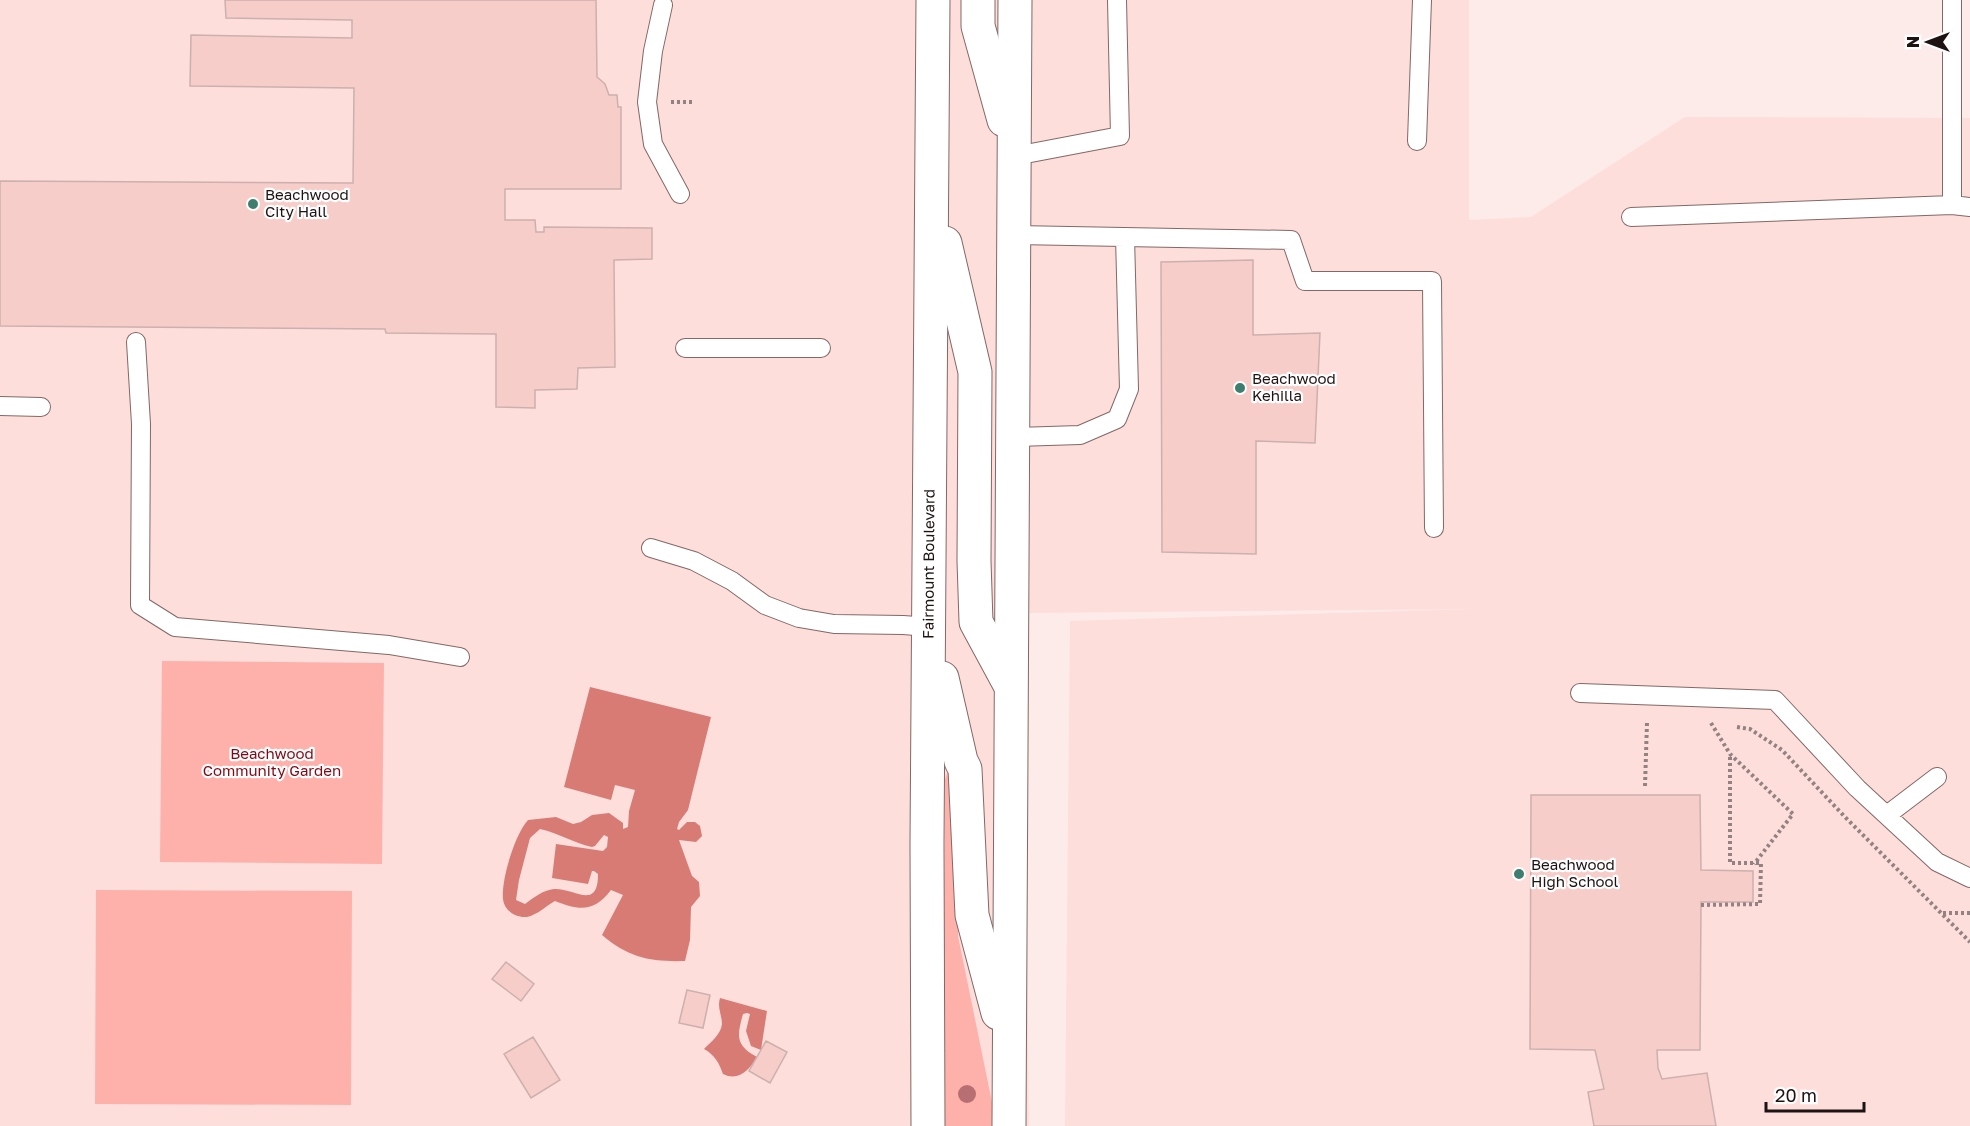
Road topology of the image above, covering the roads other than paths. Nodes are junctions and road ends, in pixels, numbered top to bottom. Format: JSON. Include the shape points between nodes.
{"nodes":[{"id":1,"x":933,"y":0,"type":"edge"},
{"id":2,"x":978,"y":0,"type":"edge"},
{"id":3,"x":1015,"y":0,"type":"edge"},
{"id":4,"x":1117,"y":0,"type":"edge"},
{"id":5,"x":1422,"y":0,"type":"edge"},
{"id":6,"x":1952,"y":0,"type":"edge"},
{"id":7,"x":663,"y":5,"type":"dead end"},
{"id":8,"x":1417,"y":141,"type":"dead end"},
{"id":9,"x":1015,"y":156,"type":"junction"},
{"id":10,"x":932,"y":189,"type":"junction"},
{"id":11,"x":680,"y":194,"type":"dead end"},
{"id":12,"x":1961,"y":206,"type":"edge"},
{"id":13,"x":1631,"y":217,"type":"dead end"},
{"id":14,"x":1014,"y":235,"type":"junction"},
{"id":15,"x":1125,"y":237,"type":"junction"},
{"id":16,"x":136,"y":342,"type":"dead end"},
{"id":17,"x":686,"y":348,"type":"dead end"},
{"id":18,"x":821,"y":348,"type":"dead end"},
{"id":19,"x":0,"y":406,"type":"edge"},
{"id":20,"x":41,"y":406,"type":"dead end"},
{"id":21,"x":1012,"y":437,"type":"junction"},
{"id":22,"x":1434,"y":528,"type":"dead end"},
{"id":23,"x":651,"y":548,"type":"dead end"},
{"id":24,"x":930,"y":627,"type":"junction"},
{"id":25,"x":460,"y":657,"type":"dead end"},
{"id":26,"x":1011,"y":687,"type":"junction"},
{"id":27,"x":1580,"y":693,"type":"dead end"},
{"id":28,"x":1937,"y":777,"type":"dead end"},
{"id":29,"x":1887,"y":815,"type":"junction"},
{"id":30,"x":1970,"y":879,"type":"edge"},
{"id":31,"x":1009,"y":1054,"type":"junction"},
{"id":32,"x":928,"y":1126,"type":"edge"},
{"id":33,"x":1009,"y":1126,"type":"edge"}],
"edges":[{"from":1,"to":10,"type":"main road","name":"Fairmount Boulevard"},
{"from":2,"to":9,"type":"main road","via":[[978,26]]},
{"from":3,"to":9,"type":"main road"},
{"from":4,"to":9,"type":"lane","via":[[1120,136]]},
{"from":5,"to":8,"type":"lane"},
{"from":6,"to":12,"type":"lane"},
{"from":7,"to":11,"type":"lane","via":[[647,102],[653,144]]},
{"from":9,"to":14,"type":"main road"},
{"from":10,"to":24,"type":"main road","name":"Fairmount Boulevard"},
{"from":10,"to":26,"type":"main road","via":[[975,372],[976,622]]},
{"from":12,"to":13,"type":"lane"},
{"from":14,"to":15,"type":"lane"},
{"from":14,"to":21,"type":"main road"},
{"from":15,"to":21,"type":"lane","via":[[1128,388],[1117,419],[1080,435]]},
{"from":15,"to":22,"type":"lane","via":[[1291,240],[1305,281],[1432,281]]},
{"from":16,"to":25,"type":"lane","via":[[141,424],[140,605],[175,627],[389,645]]},
{"from":17,"to":18,"type":"lane"},
{"from":19,"to":20,"type":"lane"},
{"from":21,"to":26,"type":"main road"},
{"from":23,"to":24,"type":"lane","via":[[694,561],[732,581],[765,605],[799,618],[834,624]]},
{"from":24,"to":31,"type":"main road","via":[[965,770],[972,915]]},
{"from":24,"to":32,"type":"main road","name":"Fairmount Boulevard"},
{"from":26,"to":31,"type":"main road"},
{"from":27,"to":29,"type":"lane","via":[[1776,700]]},
{"from":28,"to":29,"type":"lane"},
{"from":29,"to":30,"type":"lane","via":[[1937,862]]},
{"from":31,"to":33,"type":"main road"}]}
